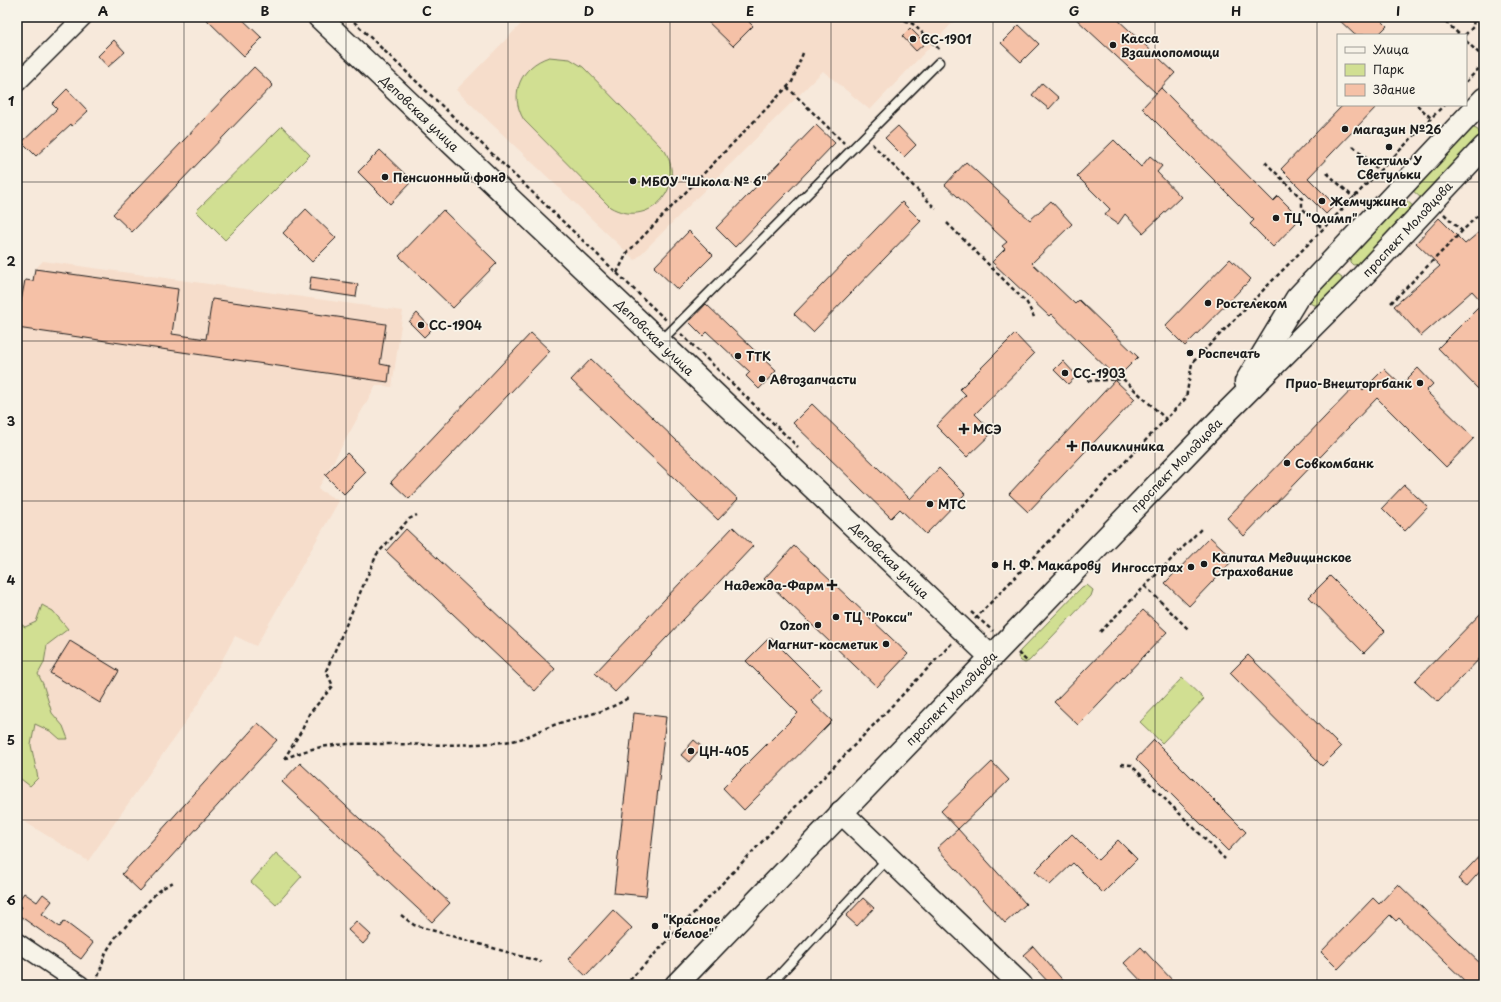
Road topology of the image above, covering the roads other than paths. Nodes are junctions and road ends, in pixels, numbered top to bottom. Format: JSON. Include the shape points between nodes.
{"nodes":[{"id":1,"x":83,"y":17,"type":"edge"},
{"id":2,"x":319,"y":17,"type":"edge"},
{"id":3,"x":942,"y":59,"type":"road end"},
{"id":4,"x":17,"y":83,"type":"edge"},
{"id":5,"x":1484,"y":99,"type":"edge"},
{"id":6,"x":1484,"y":147,"type":"edge"},
{"id":7,"x":667,"y":335,"type":"junction"},
{"id":8,"x":1226,"y":412,"type":"junction"},
{"id":9,"x":998,"y":649,"type":"junction"},
{"id":10,"x":841,"y":812,"type":"junction"},
{"id":11,"x":888,"y":857,"type":"junction"},
{"id":12,"x":17,"y":942,"type":"edge"},
{"id":13,"x":81,"y":985,"type":"edge"},
{"id":14,"x":676,"y":985,"type":"edge"},
{"id":15,"x":770,"y":985,"type":"edge"},
{"id":16,"x":1021,"y":985,"type":"edge"}],
"edges":[{"from":1,"to":4,"type":"street"},
{"from":2,"to":7,"type":"main road","name":"Деповская улица","via":[[612,282]]},
{"from":3,"to":7,"type":"lane"},
{"from":5,"to":8,"type":"main road","name":"проспект Молодцова","via":[[1297,298]]},
{"from":6,"to":8,"type":"main road","name":"проспект Молодцова","via":[[1359,280]]},
{"from":7,"to":9,"type":"main road","name":"Деповская улица"},
{"from":8,"to":9,"type":"main road","name":"проспект Молодцова"},
{"from":9,"to":10,"type":"main road","name":"проспект Молодцова"},
{"from":10,"to":11,"type":"main road"},
{"from":10,"to":14,"type":"main road","name":"проспект Молодцова"},
{"from":11,"to":15,"type":"lane"},
{"from":11,"to":16,"type":"main road"},
{"from":12,"to":13,"type":"street"}]}
